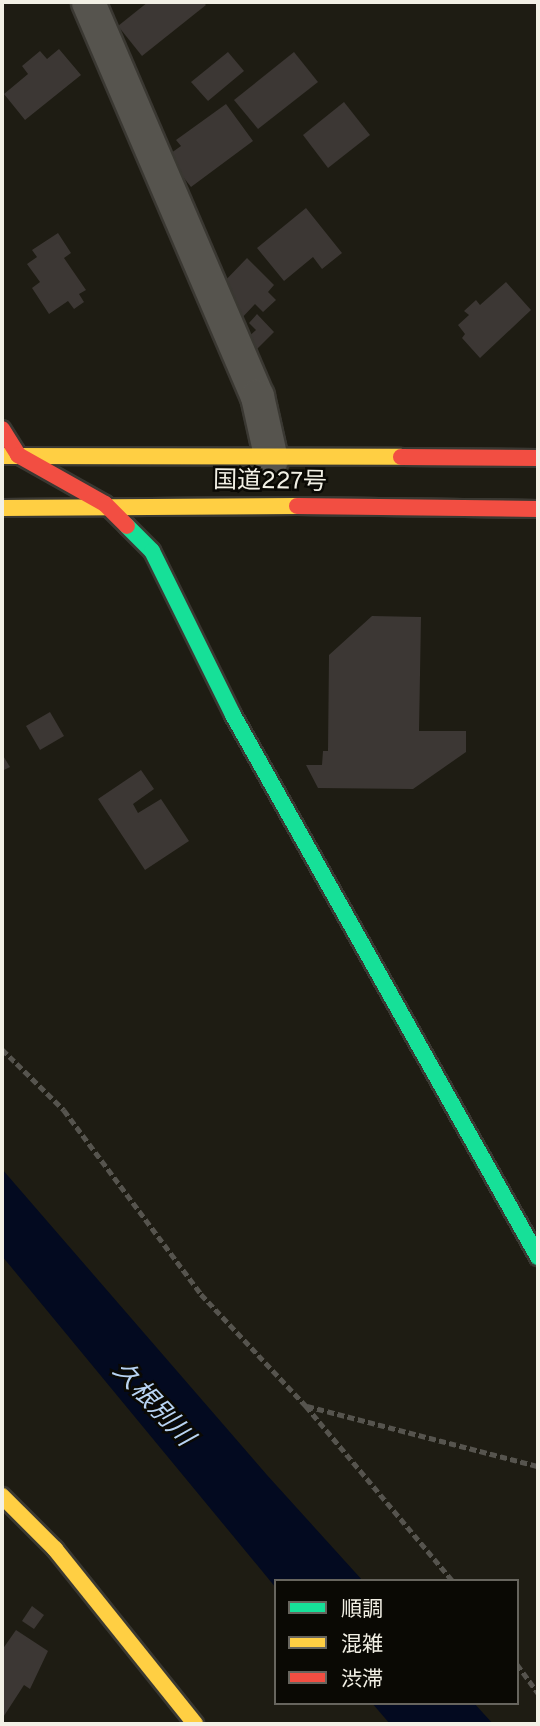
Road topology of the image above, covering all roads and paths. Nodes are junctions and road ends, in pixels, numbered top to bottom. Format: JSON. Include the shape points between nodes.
{"nodes":[{"id":1,"x":88,"y":2,"type":"edge"},
{"id":2,"x":2,"y":429,"type":"edge"},
{"id":3,"x":10,"y":455,"type":"edge"},
{"id":4,"x":538,"y":458,"type":"edge"},
{"id":5,"x":271,"y":459,"type":"junction"},
{"id":6,"x":105,"y":504,"type":"junction"},
{"id":7,"x":2,"y":509,"type":"edge"},
{"id":8,"x":538,"y":509,"type":"edge"},
{"id":9,"x":2,"y":1049,"type":"edge"},
{"id":10,"x":538,"y":1257,"type":"edge"},
{"id":11,"x":306,"y":1406,"type":"junction"},
{"id":12,"x":538,"y":1466,"type":"edge"},
{"id":13,"x":2,"y":1496,"type":"edge"},
{"id":14,"x":451,"y":1579,"type":"edge"},
{"id":15,"x":519,"y":1667,"type":"edge"},
{"id":16,"x":538,"y":1693,"type":"edge"},
{"id":17,"x":195,"y":1724,"type":"edge"}],
"edges":[{"from":1,"to":5,"type":"street","via":[[257,396]]},
{"from":2,"to":3,"type":"main road"},
{"from":3,"to":5,"type":"main road","name":"国道227号"},
{"from":3,"to":6,"type":"main road"},
{"from":4,"to":5,"type":"main road","name":"国道227号"},
{"from":6,"to":7,"type":"main road","name":"国道227号"},
{"from":6,"to":8,"type":"main road","name":"国道227号"},
{"from":6,"to":10,"type":"main road","via":[[152,551],[233,715]]},
{"from":9,"to":11,"type":"path","via":[[64,1110],[201,1294]]},
{"from":11,"to":12,"type":"path"},
{"from":11,"to":14,"type":"path"},
{"from":13,"to":17,"type":"main road","via":[[55,1549]]},
{"from":15,"to":16,"type":"path"}]}
